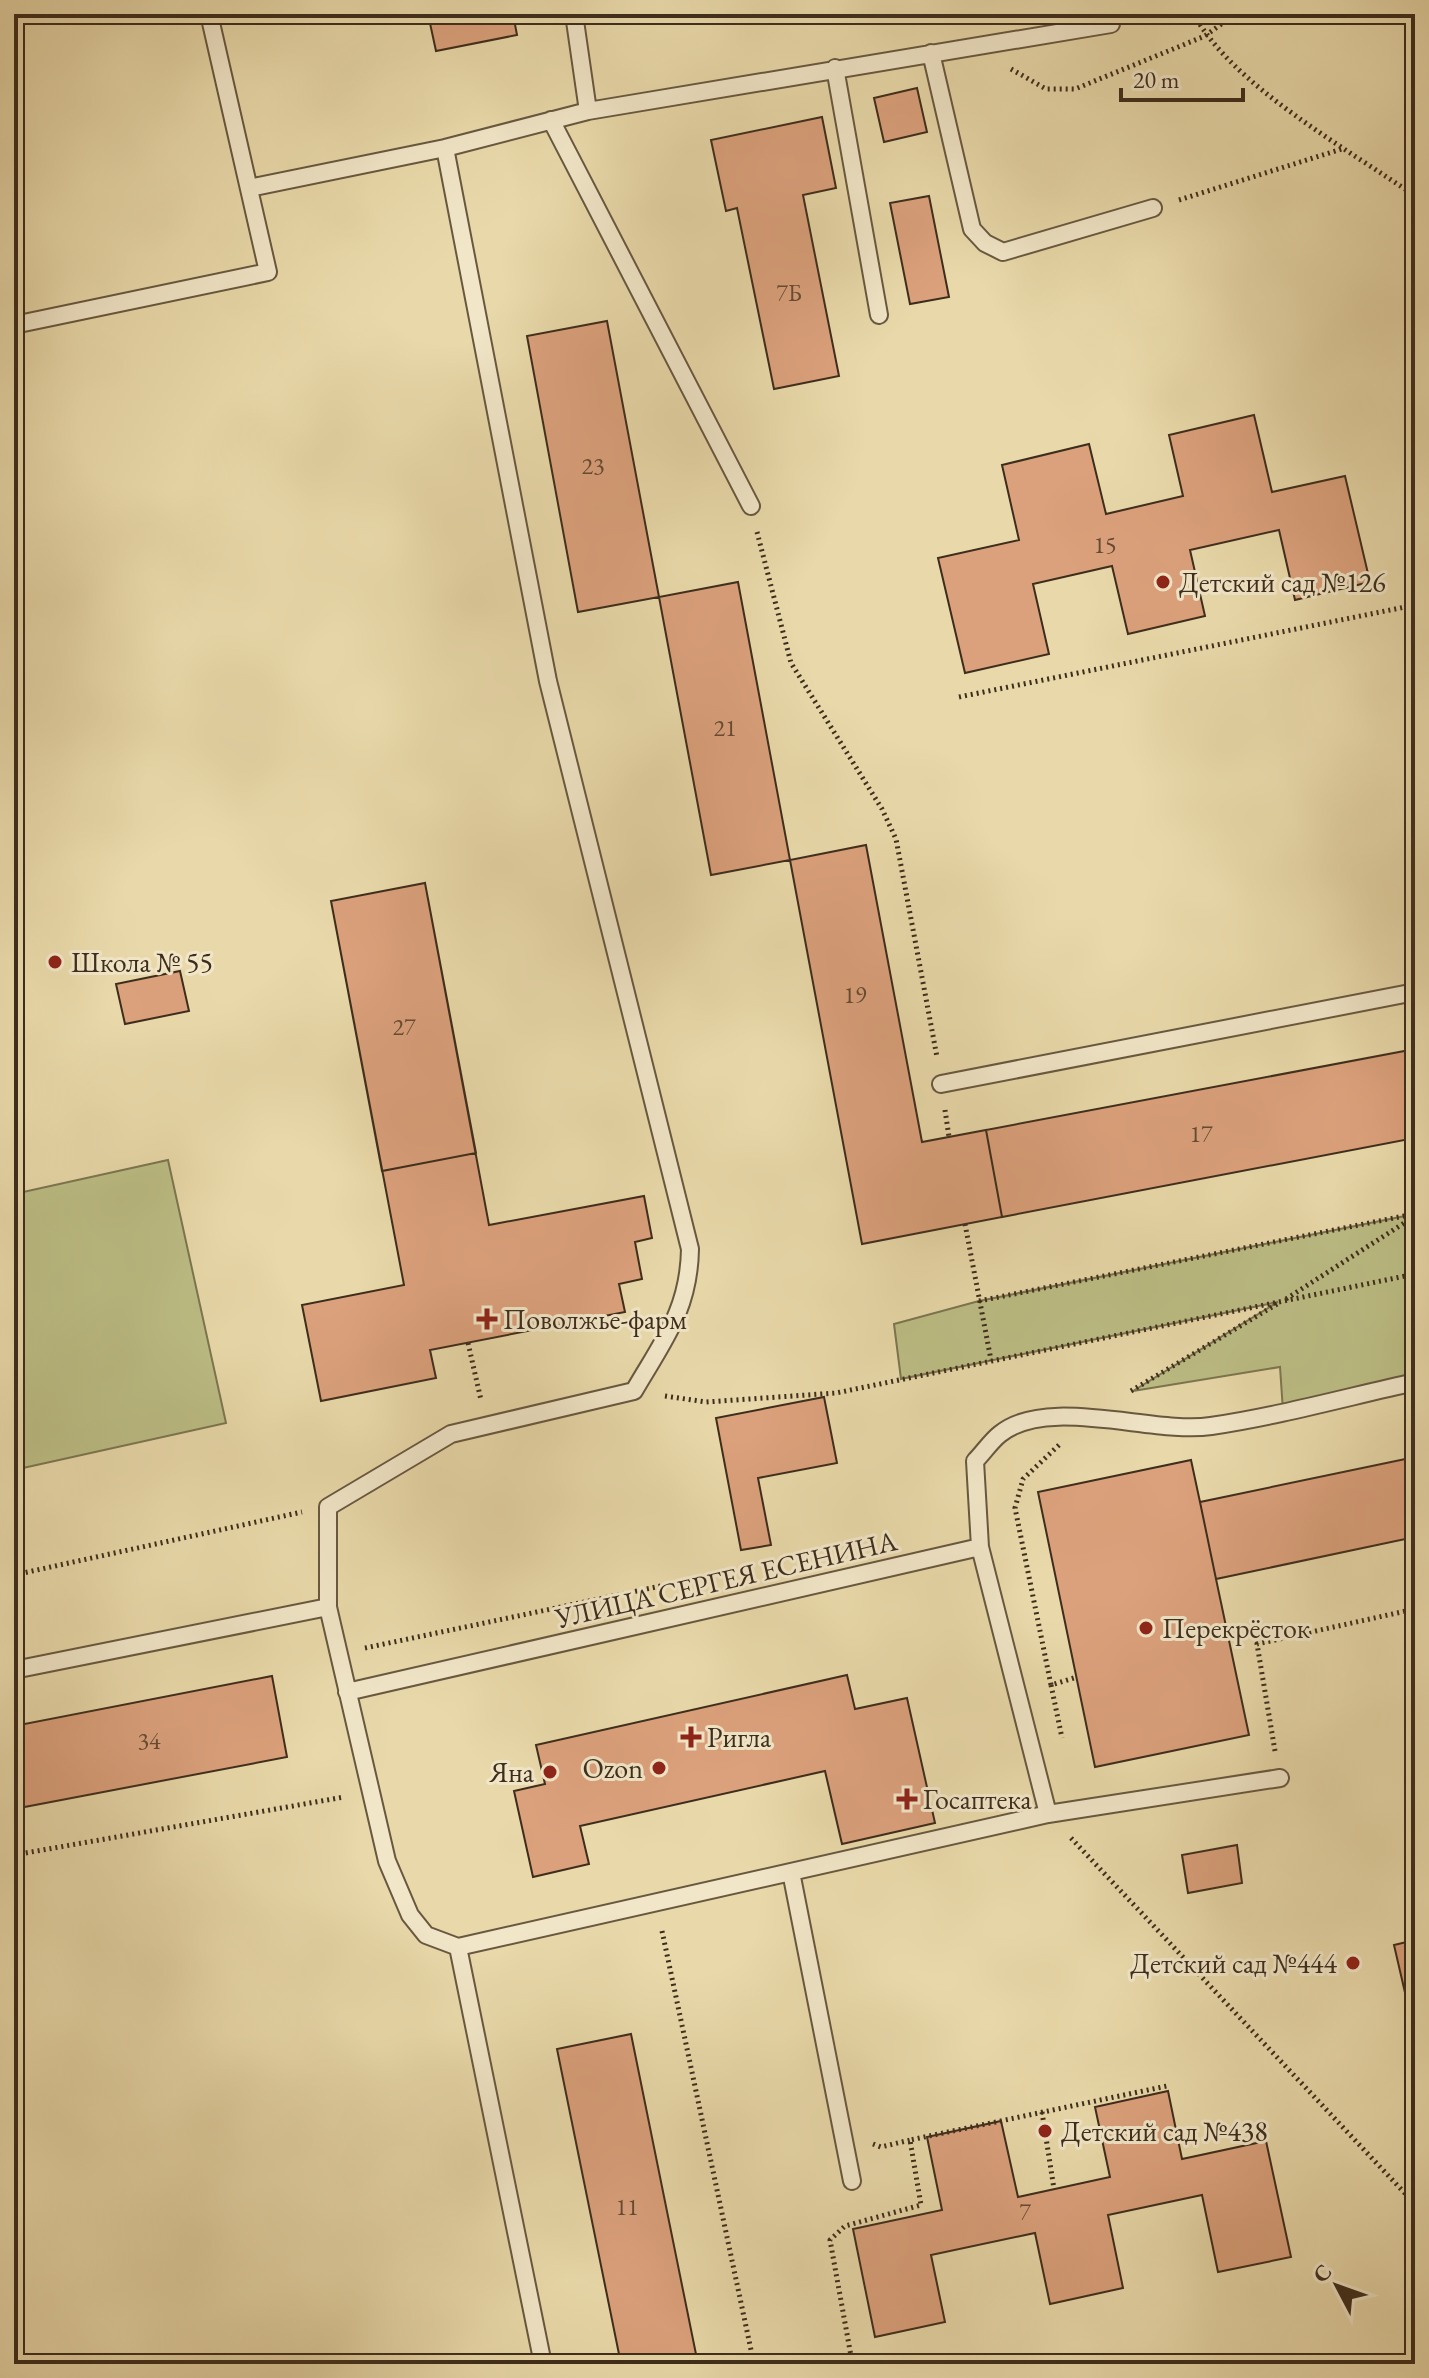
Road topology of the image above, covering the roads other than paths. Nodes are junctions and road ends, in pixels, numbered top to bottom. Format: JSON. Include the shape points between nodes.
{"nodes":[{"id":1,"x":209,"y":14,"type":"edge"},
{"id":2,"x":574,"y":14,"type":"edge"},
{"id":3,"x":1111,"y":24,"type":"dead end"},
{"id":4,"x":931,"y":53,"type":"junction"},
{"id":5,"x":835,"y":68,"type":"junction"},
{"id":6,"x":588,"y":111,"type":"junction"},
{"id":7,"x":551,"y":120,"type":"junction"},
{"id":8,"x":445,"y":148,"type":"junction"},
{"id":9,"x":249,"y":188,"type":"junction"},
{"id":10,"x":1153,"y":208,"type":"road end"},
{"id":11,"x":879,"y":315,"type":"dead end"},
{"id":12,"x":14,"y":325,"type":"edge"},
{"id":13,"x":751,"y":506,"type":"road end"},
{"id":14,"x":1415,"y":992,"type":"edge"},
{"id":15,"x":941,"y":1084,"type":"road end"},
{"id":16,"x":1415,"y":1382,"type":"edge"},
{"id":17,"x":980,"y":1547,"type":"junction"},
{"id":18,"x":328,"y":1607,"type":"junction"},
{"id":19,"x":14,"y":1670,"type":"edge"},
{"id":20,"x":347,"y":1692,"type":"junction"},
{"id":21,"x":1280,"y":1778,"type":"road end"},
{"id":22,"x":1048,"y":1814,"type":"junction"},
{"id":23,"x":791,"y":1872,"type":"junction"},
{"id":24,"x":458,"y":1947,"type":"junction"},
{"id":25,"x":852,"y":2181,"type":"dead end"},
{"id":26,"x":543,"y":2364,"type":"edge"}],
"edges":[{"from":1,"to":9,"type":"lane"},
{"from":2,"to":6,"type":"lane"},
{"from":3,"to":4,"type":"lane"},
{"from":4,"to":5,"type":"lane"},
{"from":4,"to":10,"type":"lane","via":[[972,229],[985,243],[1003,252]]},
{"from":5,"to":6,"type":"lane"},
{"from":5,"to":11,"type":"lane"},
{"from":6,"to":7,"type":"lane"},
{"from":7,"to":8,"type":"lane"},
{"from":7,"to":13,"type":"lane"},
{"from":8,"to":9,"type":"lane"},
{"from":8,"to":18,"type":"lane","via":[[548,681],[690,1249],[690,1283],[681,1311],[634,1391],[451,1434],[328,1507]]},
{"from":9,"to":12,"type":"lane","via":[[268,272]]},
{"from":14,"to":15,"type":"lane"},
{"from":16,"to":17,"type":"lane","via":[[1208,1427],[1091,1416],[1031,1422],[1001,1432],[975,1461]]},
{"from":17,"to":20,"type":"lane","name":"УЛИЦА СЕРГЕЯ ЕСЕНИНА"},
{"from":17,"to":22,"type":"lane"},
{"from":18,"to":19,"type":"lane"},
{"from":18,"to":20,"type":"lane"},
{"from":20,"to":24,"type":"lane","via":[[387,1861],[410,1915],[426,1935]]},
{"from":21,"to":22,"type":"lane"},
{"from":22,"to":23,"type":"lane"},
{"from":23,"to":24,"type":"lane"},
{"from":23,"to":25,"type":"lane"},
{"from":24,"to":26,"type":"lane"}]}
